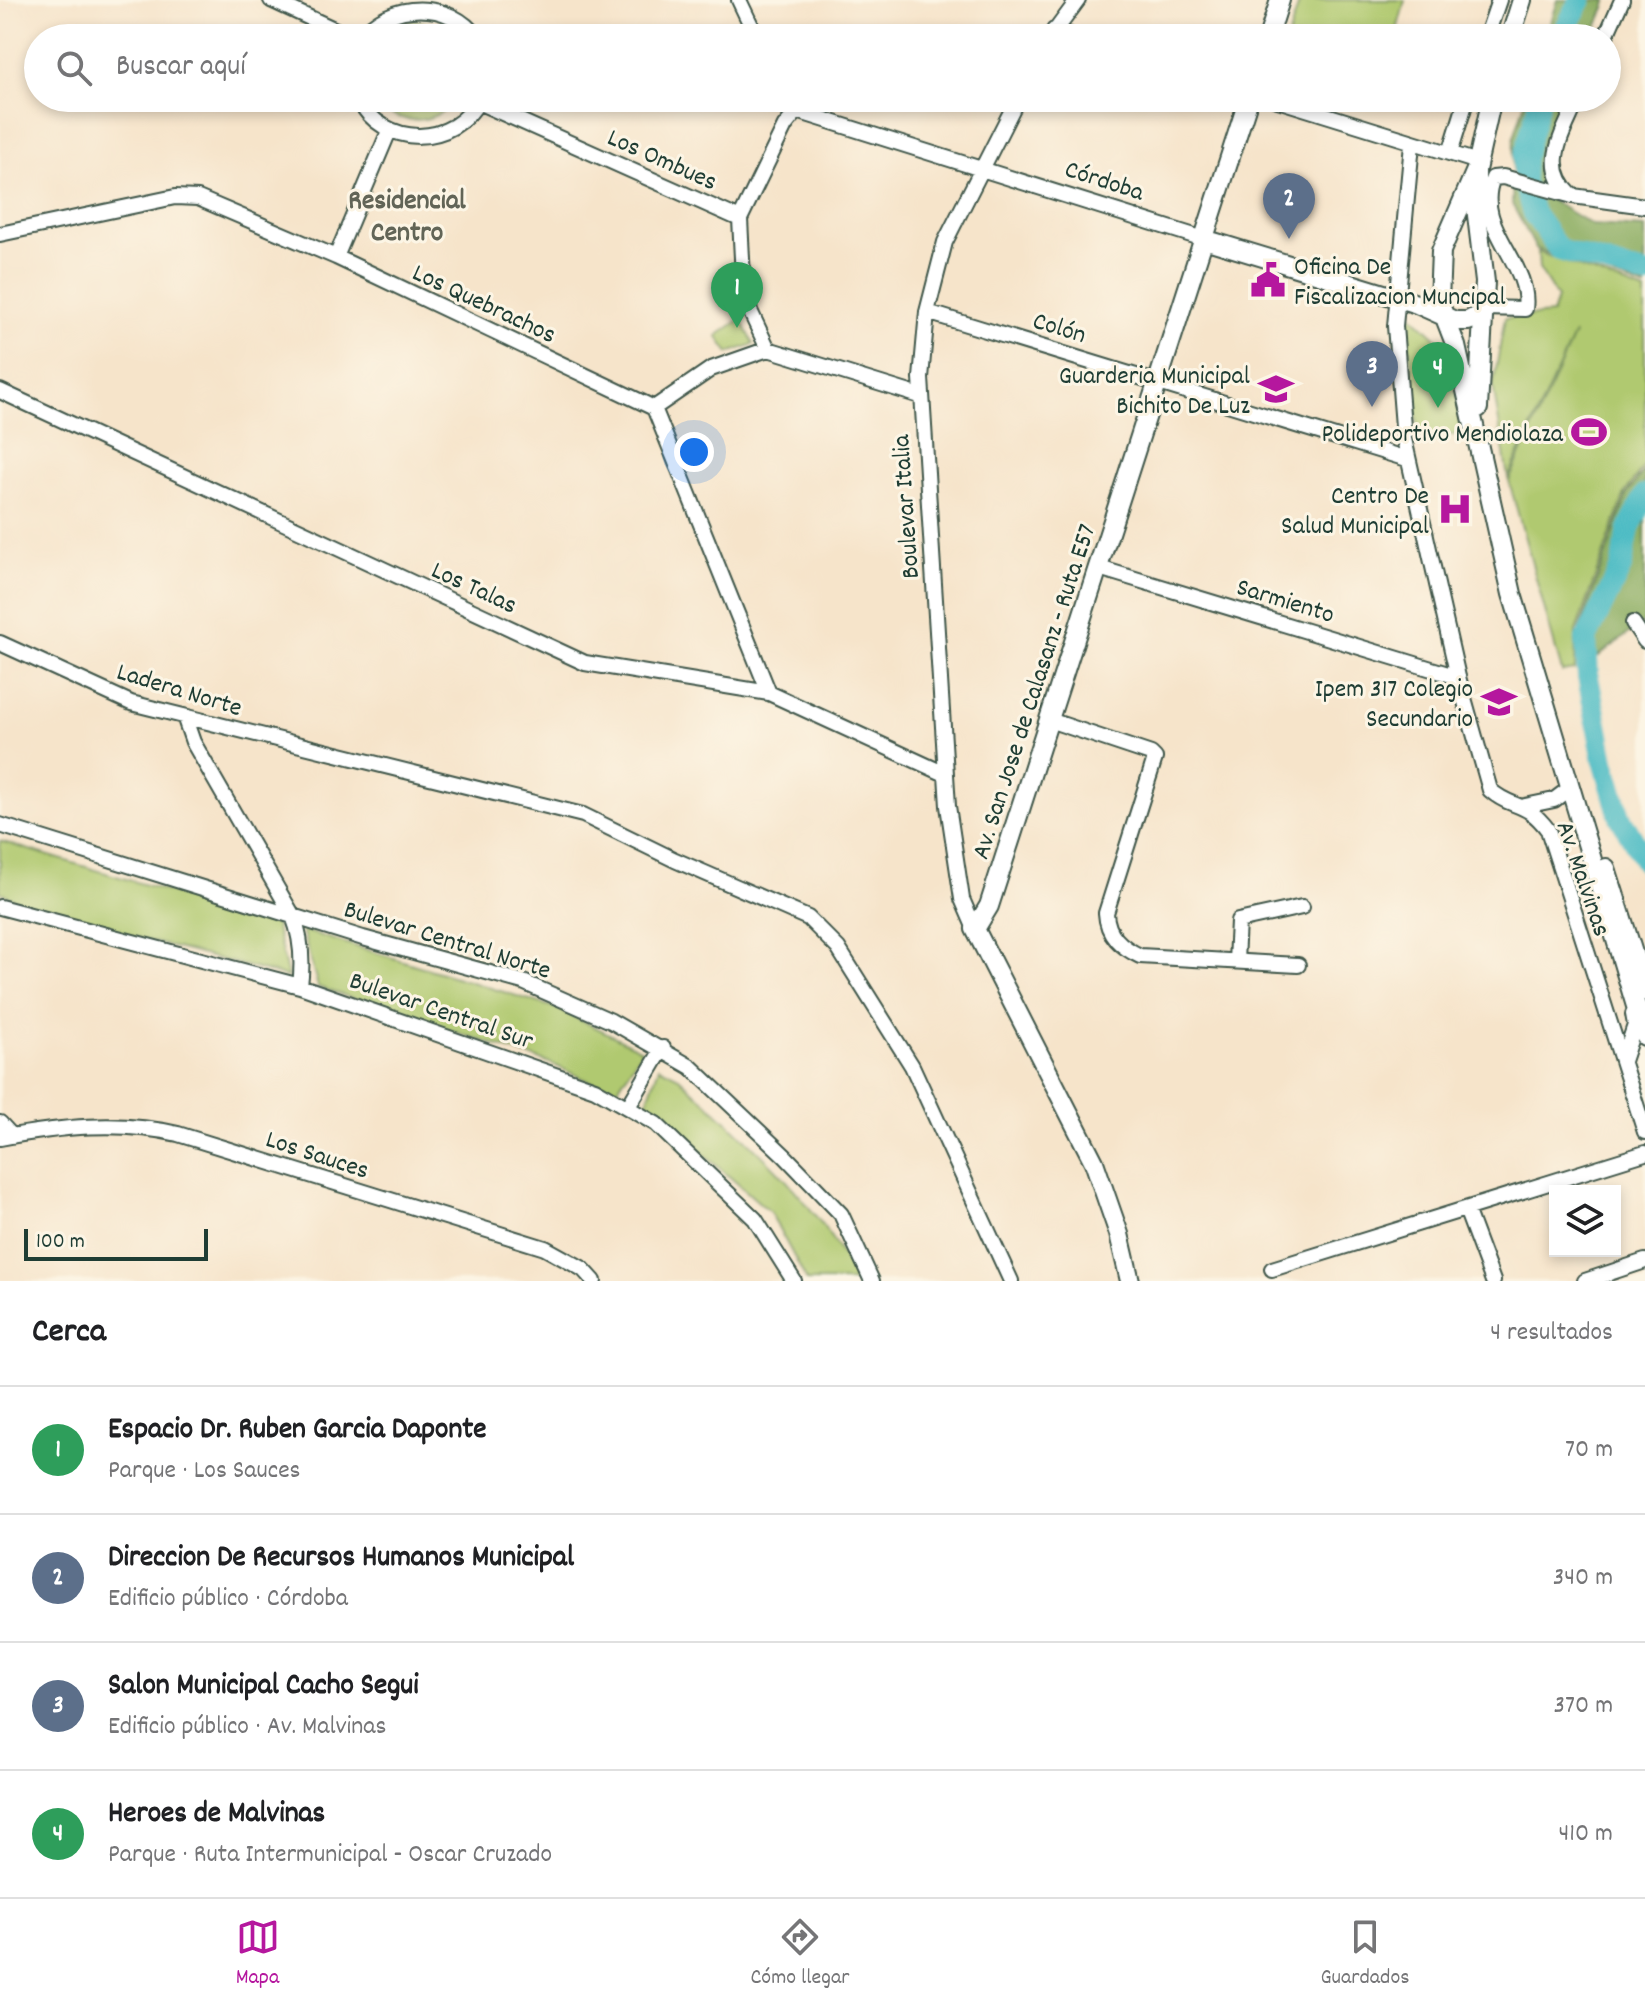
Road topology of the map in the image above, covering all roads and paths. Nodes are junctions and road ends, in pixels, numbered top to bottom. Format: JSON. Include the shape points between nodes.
{"nodes":[{"id":1,"x":271,"y":0,"type":"edge"},
{"id":2,"x":739,"y":0,"type":"edge"},
{"id":3,"x":1078,"y":0,"type":"edge"},
{"id":4,"x":1280,"y":0,"type":"edge"},
{"id":5,"x":1499,"y":0,"type":"edge"},
{"id":6,"x":1622,"y":0,"type":"edge"},
{"id":7,"x":1520,"y":1,"type":"edge"},
{"id":8,"x":446,"y":4,"type":"edge"},
{"id":9,"x":323,"y":24,"type":"edge"},
{"id":10,"x":374,"y":24,"type":"edge"},
{"id":11,"x":465,"y":24,"type":"edge"},
{"id":12,"x":750,"y":24,"type":"edge"},
{"id":13,"x":1060,"y":24,"type":"edge"},
{"id":14,"x":1272,"y":24,"type":"edge"},
{"id":15,"x":1491,"y":24,"type":"edge"},
{"id":16,"x":1514,"y":24,"type":"edge"},
{"id":17,"x":1611,"y":24,"type":"edge"},
{"id":18,"x":367,"y":112,"type":"edge"},
{"id":19,"x":470,"y":112,"type":"edge"},
{"id":20,"x":505,"y":112,"type":"edge"},
{"id":21,"x":796,"y":112,"type":"edge"},
{"id":22,"x":800,"y":112,"type":"edge"},
{"id":23,"x":1010,"y":112,"type":"edge"},
{"id":24,"x":1245,"y":112,"type":"edge"},
{"id":25,"x":1314,"y":112,"type":"edge"},
{"id":26,"x":1463,"y":112,"type":"edge"},
{"id":27,"x":1489,"y":112,"type":"edge"},
{"id":28,"x":1573,"y":112,"type":"edge"},
{"id":29,"x":389,"y":131,"type":"junction"},
{"id":30,"x":1412,"y":144,"type":"junction"},
{"id":31,"x":1450,"y":153,"type":"junction"},
{"id":32,"x":1477,"y":166,"type":"junction"},
{"id":33,"x":981,"y":167,"type":"junction"},
{"id":34,"x":1573,"y":196,"type":"junction"},
{"id":35,"x":1645,"y":206,"type":"edge"},
{"id":36,"x":740,"y":219,"type":"junction"},
{"id":37,"x":0,"y":234,"type":"edge"},
{"id":38,"x":1204,"y":239,"type":"junction"},
{"id":39,"x":1482,"y":248,"type":"junction"},
{"id":40,"x":1440,"y":256,"type":"junction"},
{"id":41,"x":336,"y":257,"type":"junction"},
{"id":42,"x":1396,"y":298,"type":"junction"},
{"id":43,"x":1482,"y":311,"type":"junction"},
{"id":44,"x":927,"y":312,"type":"junction"},
{"id":45,"x":1442,"y":314,"type":"junction"},
{"id":46,"x":768,"y":349,"type":"junction"},
{"id":47,"x":1159,"y":381,"type":"junction"},
{"id":48,"x":0,"y":391,"type":"edge"},
{"id":49,"x":920,"y":396,"type":"junction"},
{"id":50,"x":654,"y":408,"type":"junction"},
{"id":51,"x":1478,"y":438,"type":"junction"},
{"id":52,"x":1407,"y":459,"type":"junction"},
{"id":53,"x":1099,"y":568,"type":"junction"},
{"id":54,"x":1510,"y":574,"type":"junction"},
{"id":55,"x":1633,"y":623,"type":"dead end"},
{"id":56,"x":1645,"y":641,"type":"edge"},
{"id":57,"x":0,"y":643,"type":"edge"},
{"id":58,"x":1458,"y":677,"type":"junction"},
{"id":59,"x":769,"y":693,"type":"junction"},
{"id":60,"x":185,"y":719,"type":"junction"},
{"id":61,"x":1049,"y":720,"type":"junction"},
{"id":62,"x":945,"y":774,"type":"junction"},
{"id":63,"x":1570,"y":788,"type":"junction"},
{"id":64,"x":1525,"y":806,"type":"junction"},
{"id":65,"x":0,"y":825,"type":"edge"},
{"id":66,"x":1604,"y":906,"type":"junction"},
{"id":67,"x":0,"y":907,"type":"edge"},
{"id":68,"x":1302,"y":907,"type":"dead end"},
{"id":69,"x":293,"y":916,"type":"junction"},
{"id":70,"x":975,"y":929,"type":"junction"},
{"id":71,"x":1236,"y":961,"type":"junction"},
{"id":72,"x":1298,"y":965,"type":"dead end"},
{"id":73,"x":300,"y":986,"type":"junction"},
{"id":74,"x":1645,"y":991,"type":"edge"},
{"id":75,"x":1645,"y":1036,"type":"edge"},
{"id":76,"x":663,"y":1048,"type":"junction"},
{"id":77,"x":1623,"y":1061,"type":"junction"},
{"id":78,"x":628,"y":1107,"type":"junction"},
{"id":79,"x":0,"y":1123,"type":"edge"},
{"id":80,"x":1645,"y":1132,"type":"edge"},
{"id":81,"x":6,"y":1137,"type":"edge"},
{"id":82,"x":1645,"y":1153,"type":"edge"},
{"id":83,"x":1466,"y":1209,"type":"junction"},
{"id":84,"x":1645,"y":1261,"type":"edge"},
{"id":85,"x":1272,"y":1269,"type":"dead end"},
{"id":86,"x":594,"y":1281,"type":"edge"},
{"id":87,"x":794,"y":1281,"type":"edge"},
{"id":88,"x":872,"y":1281,"type":"edge"},
{"id":89,"x":1011,"y":1281,"type":"edge"},
{"id":90,"x":1130,"y":1281,"type":"edge"},
{"id":91,"x":1493,"y":1281,"type":"edge"},
{"id":92,"x":1585,"y":1281,"type":"edge"}],
"edges":[{"from":1,"to":9,"type":"street"},
{"from":2,"to":12,"type":"street"},
{"from":3,"to":13,"type":"street"},
{"from":4,"to":14,"type":"main road"},
{"from":5,"to":15,"type":"street"},
{"from":6,"to":17,"type":"street"},
{"from":7,"to":16,"type":"main road"},
{"from":8,"to":10,"type":"street","via":[[404,5]]},
{"from":8,"to":11,"type":"street"},
{"from":18,"to":29,"type":"street"},
{"from":19,"to":29,"type":"street","via":[[440,133],[409,137]]},
{"from":20,"to":36,"type":"street","name":"Los Ombues"},
{"from":21,"to":36,"type":"street"},
{"from":22,"to":33,"type":"street","name":"Córdoba"},
{"from":23,"to":33,"type":"street","name":"Boulevar Italia"},
{"from":24,"to":38,"type":"main road","name":"Av. San Jose de Calasanz - Ruta E57"},
{"from":25,"to":30,"type":"street"},
{"from":26,"to":31,"type":"street"},
{"from":27,"to":32,"type":"main road"},
{"from":28,"to":34,"type":"street","via":[[1554,172]]},
{"from":29,"to":41,"type":"street"},
{"from":30,"to":31,"type":"street"},
{"from":30,"to":42,"type":"street","name":"Av. Malvinas"},
{"from":31,"to":32,"type":"street"},
{"from":32,"to":39,"type":"main road"},
{"from":32,"to":40,"type":"main road"},
{"from":33,"to":38,"type":"street","name":"Córdoba"},
{"from":33,"to":44,"type":"street","name":"Boulevar Italia","via":[[945,242]]},
{"from":34,"to":35,"type":"street"},
{"from":34,"to":43,"type":"street","via":[[1493,178],[1490,204],[1496,230],[1524,282],[1525,309]]},
{"from":36,"to":46,"type":"street","via":[[744,298]]},
{"from":37,"to":41,"type":"street","name":"Los Quebrachos","via":[[186,197],[210,202]]},
{"from":38,"to":42,"type":"main road","name":"Córdoba"},
{"from":38,"to":47,"type":"main road","name":"Av. San Jose de Calasanz - Ruta E57"},
{"from":39,"to":40,"type":"main road","via":[[1461,239],[1447,244]]},
{"from":39,"to":43,"type":"main road"},
{"from":40,"to":42,"type":"main road","via":[[1425,287]]},
{"from":40,"to":45,"type":"main road"},
{"from":41,"to":50,"type":"street","name":"Los Quebrachos"},
{"from":42,"to":45,"type":"main road","name":"Córdoba"},
{"from":42,"to":52,"type":"street","name":"Av. Malvinas"},
{"from":43,"to":45,"type":"main road","name":"Córdoba","via":[[1462,322]]},
{"from":43,"to":51,"type":"main road"},
{"from":44,"to":47,"type":"street","name":"Colón"},
{"from":44,"to":49,"type":"street","name":"Boulevar Italia"},
{"from":45,"to":51,"type":"main road","via":[[1456,346]]},
{"from":46,"to":49,"type":"street"},
{"from":46,"to":50,"type":"street","via":[[711,369]]},
{"from":47,"to":52,"type":"street","name":"Colón"},
{"from":47,"to":53,"type":"main road","name":"Av. San Jose de Calasanz - Ruta E57"},
{"from":48,"to":59,"type":"street","name":"Los Talas","via":[[585,663]]},
{"from":49,"to":62,"type":"street","name":"Boulevar Italia"},
{"from":50,"to":59,"type":"street"},
{"from":51,"to":54,"type":"main road"},
{"from":52,"to":58,"type":"street","name":"Av. Malvinas"},
{"from":53,"to":58,"type":"street","name":"Sarmiento"},
{"from":53,"to":61,"type":"main road","name":"Av. San Jose de Calasanz - Ruta E57"},
{"from":54,"to":63,"type":"main road"},
{"from":54,"to":74,"type":"main road"},
{"from":55,"to":56,"type":"street"},
{"from":57,"to":60,"type":"street","name":"Ladera Norte","via":[[131,703]]},
{"from":58,"to":64,"type":"street","name":"Av. Malvinas","via":[[1490,790]]},
{"from":59,"to":62,"type":"street","name":"Los Talas"},
{"from":60,"to":69,"type":"street","via":[[193,742]]},
{"from":60,"to":89,"type":"street","name":"Ladera Norte","via":[[594,818],[654,851],[808,918],[838,948],[912,1066]]},
{"from":61,"to":70,"type":"main road","name":"Av. San Jose de Calasanz - Ruta E57","via":[[989,906]]},
{"from":61,"to":71,"type":"street","via":[[1155,758],[1106,913],[1115,939],[1140,956]]},
{"from":62,"to":70,"type":"street","name":"Boulevar Italia","via":[[962,899]]},
{"from":63,"to":64,"type":"street","via":[[1554,800]]},
{"from":63,"to":66,"type":"main road"},
{"from":64,"to":77,"type":"street","name":"Av. Malvinas","via":[[1548,830]]},
{"from":65,"to":69,"type":"street","name":"Bulevar Central Norte"},
{"from":66,"to":75,"type":"main road"},
{"from":66,"to":77,"type":"street","via":[[1635,1025]]},
{"from":67,"to":73,"type":"street","name":"Bulevar Central Sur"},
{"from":68,"to":71,"type":"street","via":[[1238,921]]},
{"from":69,"to":73,"type":"street","via":[[303,966]]},
{"from":69,"to":76,"type":"street","name":"Bulevar Central Norte","via":[[523,982]]},
{"from":70,"to":90,"type":"main road","via":[[1094,1162]]},
{"from":71,"to":72,"type":"street"},
{"from":73,"to":78,"type":"street","name":"Bulevar Central Sur","via":[[546,1069]]},
{"from":76,"to":78,"type":"street"},
{"from":76,"to":88,"type":"street","name":"Bulevar Central Norte","via":[[710,1084],[832,1203]]},
{"from":77,"to":80,"type":"street","name":"Av. Malvinas"},
{"from":78,"to":87,"type":"street","name":"Bulevar Central Sur","via":[[656,1124],[755,1219]]},
{"from":79,"to":81,"type":"street"},
{"from":81,"to":86,"type":"street","name":"Los Sauces","via":[[95,1125],[178,1134],[545,1248]]},
{"from":82,"to":83,"type":"street"},
{"from":83,"to":85,"type":"street"},
{"from":83,"to":91,"type":"street"},
{"from":84,"to":92,"type":"street"}]}
